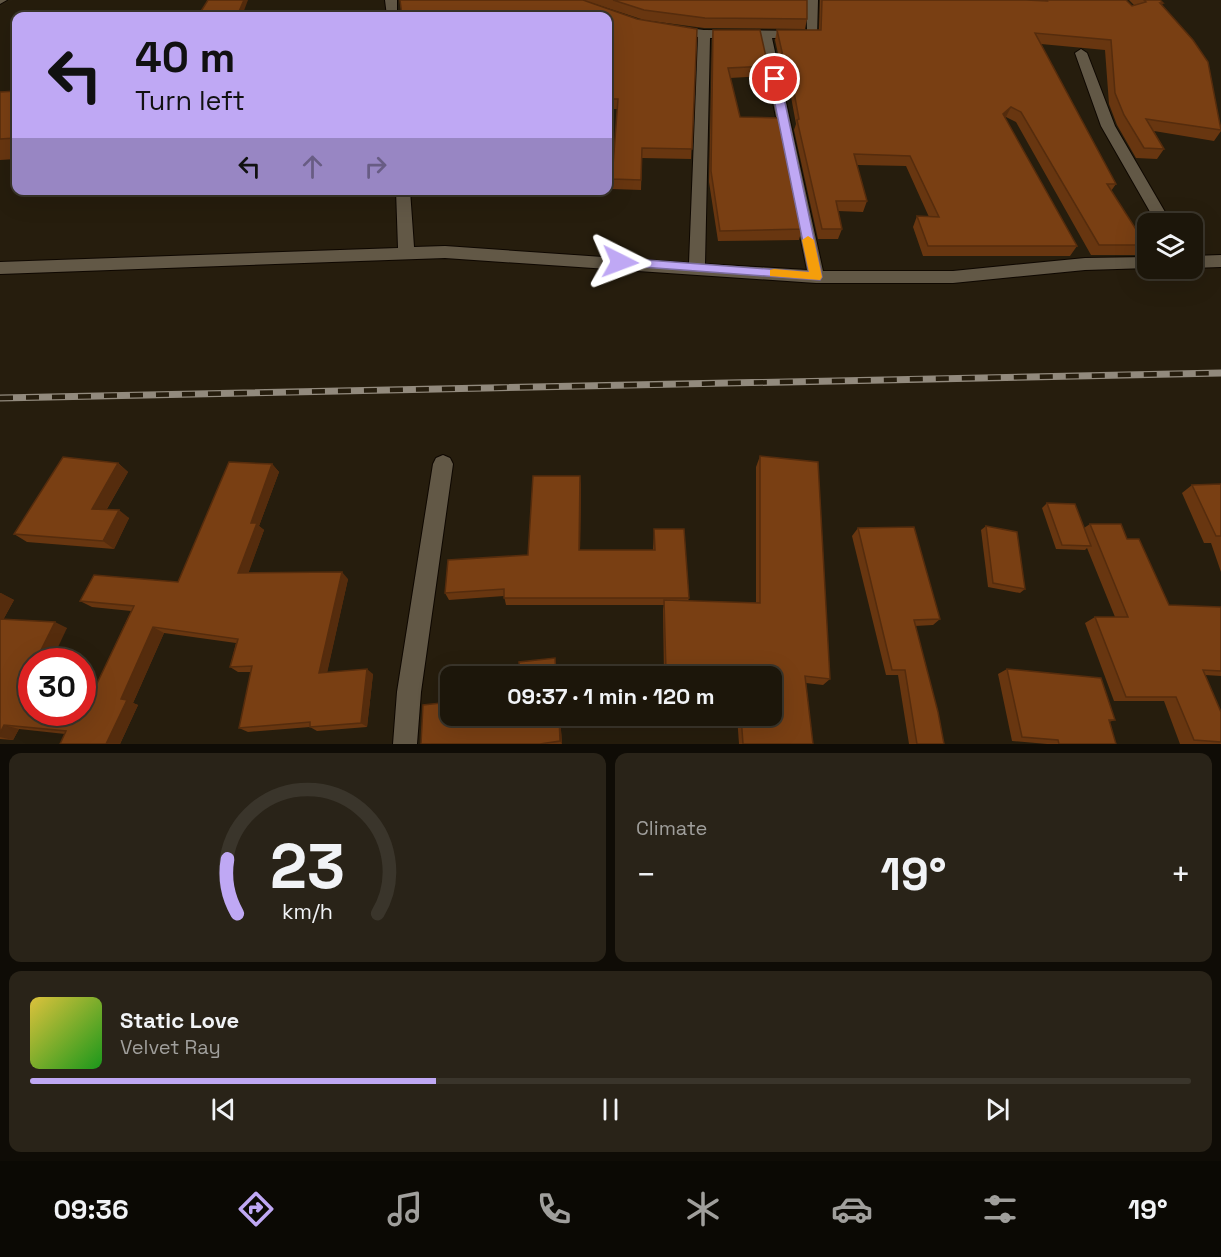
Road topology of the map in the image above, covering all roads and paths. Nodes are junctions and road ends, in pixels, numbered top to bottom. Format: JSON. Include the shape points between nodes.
{"nodes":[{"id":1,"x":812,"y":0,"type":"edge"},
{"id":2,"x":662,"y":28,"type":"edge"},
{"id":3,"x":704,"y":34,"type":"junction"},
{"id":4,"x":766,"y":36,"type":"junction"},
{"id":5,"x":1081,"y":52,"type":"edge"},
{"id":6,"x":403,"y":195,"type":"edge"},
{"id":7,"x":1159,"y":213,"type":"edge"},
{"id":8,"x":406,"y":253,"type":"junction"},
{"id":9,"x":1221,"y":261,"type":"edge"},
{"id":10,"x":1137,"y":262,"type":"edge"},
{"id":11,"x":1203,"y":262,"type":"edge"},
{"id":12,"x":697,"y":267,"type":"junction"},
{"id":13,"x":0,"y":268,"type":"edge"},
{"id":14,"x":816,"y":277,"type":"junction"},
{"id":15,"x":443,"y":464,"type":"dead end"},
{"id":16,"x":405,"y":744,"type":"edge"}],
"edges":[{"from":1,"to":4,"type":"street","via":[[813,35]]},
{"from":2,"to":3,"type":"street"},
{"from":3,"to":4,"type":"street"},
{"from":3,"to":12,"type":"street"},
{"from":4,"to":14,"type":"street"},
{"from":5,"to":7,"type":"street","via":[[1108,126]]},
{"from":6,"to":8,"type":"street"},
{"from":8,"to":12,"type":"street"},
{"from":8,"to":13,"type":"street"},
{"from":9,"to":11,"type":"street"},
{"from":10,"to":14,"type":"street","via":[[1082,259],[953,277]]},
{"from":12,"to":14,"type":"street"},
{"from":15,"to":16,"type":"street"}]}
